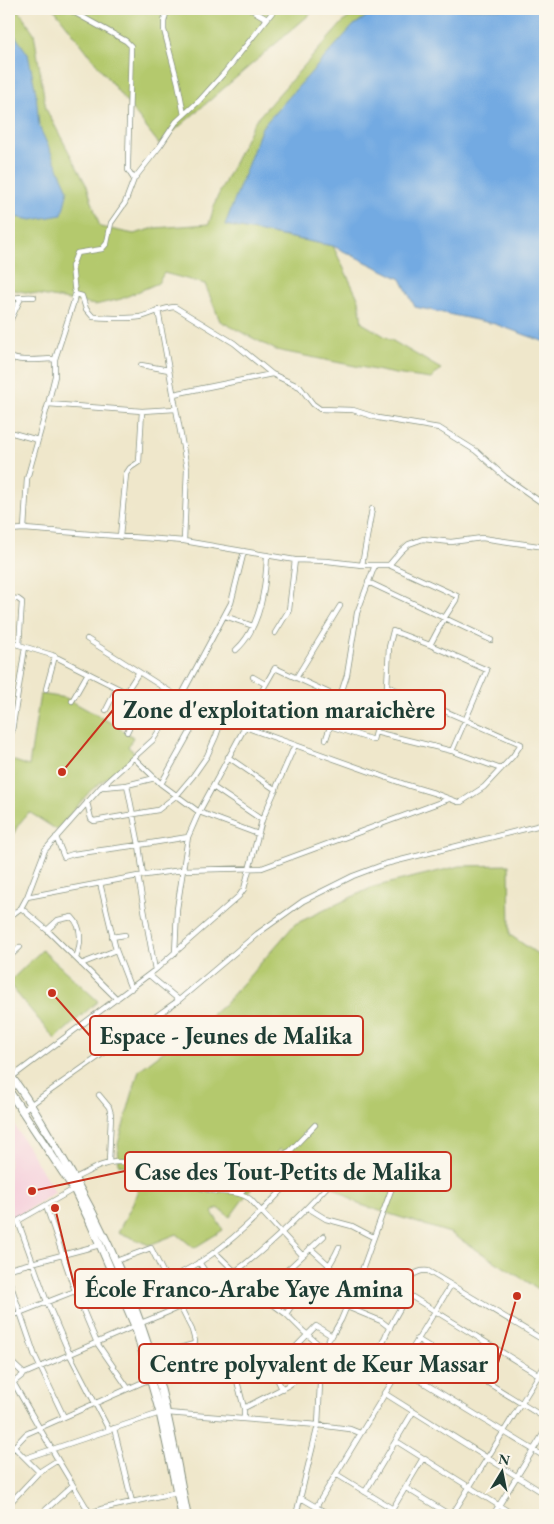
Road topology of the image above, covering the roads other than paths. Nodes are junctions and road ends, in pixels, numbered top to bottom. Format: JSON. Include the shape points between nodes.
{"nodes":[{"id":1,"x":68,"y":9,"type":"edge"},
{"id":2,"x":168,"y":9,"type":"edge"},
{"id":3,"x":250,"y":9,"type":"edge"},
{"id":4,"x":275,"y":9,"type":"edge"},
{"id":5,"x":267,"y":19,"type":"junction"},
{"id":6,"x":184,"y":115,"type":"junction"},
{"id":7,"x":134,"y":179,"type":"junction"},
{"id":8,"x":74,"y":294,"type":"junction"},
{"id":9,"x":34,"y":297,"type":"dead end"},
{"id":10,"x":9,"y":298,"type":"edge"},
{"id":11,"x":21,"y":298,"type":"junction"},
{"id":12,"x":158,"y":310,"type":"junction"},
{"id":13,"x":9,"y":323,"type":"edge"},
{"id":14,"x":10,"y":357,"type":"edge"},
{"id":15,"x":55,"y":359,"type":"junction"},
{"id":16,"x":141,"y":366,"type":"dead end"},
{"id":17,"x":9,"y":367,"type":"edge"},
{"id":18,"x":169,"y":370,"type":"junction"},
{"id":19,"x":272,"y":374,"type":"junction"},
{"id":20,"x":174,"y":394,"type":"junction"},
{"id":21,"x":48,"y":404,"type":"junction"},
{"id":22,"x":176,"y":409,"type":"junction"},
{"id":23,"x":142,"y":411,"type":"junction"},
{"id":24,"x":9,"y":432,"type":"edge"},
{"id":25,"x":38,"y":440,"type":"junction"},
{"id":26,"x":545,"y":505,"type":"edge"},
{"id":27,"x":372,"y":509,"type":"dead end"},
{"id":28,"x":9,"y":530,"type":"edge"},
{"id":29,"x":24,"y":530,"type":"junction"},
{"id":30,"x":120,"y":537,"type":"junction"},
{"id":31,"x":184,"y":541,"type":"junction"},
{"id":32,"x":545,"y":547,"type":"edge"},
{"id":33,"x":244,"y":551,"type":"junction"},
{"id":34,"x":267,"y":555,"type":"junction"},
{"id":35,"x":295,"y":560,"type":"junction"},
{"id":36,"x":362,"y":565,"type":"junction"},
{"id":37,"x":389,"y":565,"type":"junction"},
{"id":38,"x":374,"y":566,"type":"junction"},
{"id":39,"x":368,"y":582,"type":"junction"},
{"id":40,"x":9,"y":598,"type":"edge"},
{"id":41,"x":340,"y":606,"type":"dead end"},
{"id":42,"x":225,"y":616,"type":"junction"},
{"id":43,"x":445,"y":617,"type":"junction"},
{"id":44,"x":253,"y":626,"type":"junction"},
{"id":45,"x":275,"y":632,"type":"dead end"},
{"id":46,"x":87,"y":639,"type":"dead end"},
{"id":47,"x":491,"y":640,"type":"dead end"},
{"id":48,"x":9,"y":642,"type":"edge"},
{"id":49,"x":19,"y":645,"type":"junction"},
{"id":50,"x":430,"y":645,"type":"junction"},
{"id":51,"x":25,"y":647,"type":"junction"},
{"id":52,"x":236,"y":650,"type":"dead end"},
{"id":53,"x":55,"y":656,"type":"junction"},
{"id":54,"x":139,"y":672,"type":"junction"},
{"id":55,"x":88,"y":673,"type":"junction"},
{"id":56,"x":253,"y":677,"type":"dead end"},
{"id":57,"x":296,"y":678,"type":"junction"},
{"id":58,"x":265,"y":684,"type":"junction"},
{"id":59,"x":387,"y":686,"type":"junction"},
{"id":60,"x":117,"y":688,"type":"junction"},
{"id":61,"x":46,"y":689,"type":"dead end"},
{"id":62,"x":126,"y":692,"type":"junction"},
{"id":63,"x":180,"y":698,"type":"junction"},
{"id":64,"x":340,"y":698,"type":"junction"},
{"id":65,"x":142,"y":700,"type":"junction"},
{"id":66,"x":72,"y":701,"type":"dead end"},
{"id":67,"x":154,"y":707,"type":"dead end"},
{"id":68,"x":204,"y":707,"type":"junction"},
{"id":69,"x":106,"y":710,"type":"dead end"},
{"id":70,"x":11,"y":714,"type":"edge"},
{"id":71,"x":223,"y":716,"type":"junction"},
{"id":72,"x":465,"y":720,"type":"junction"},
{"id":73,"x":330,"y":726,"type":"junction"},
{"id":74,"x":245,"y":727,"type":"junction"},
{"id":75,"x":126,"y":732,"type":"dead end"},
{"id":76,"x":375,"y":732,"type":"junction"},
{"id":77,"x":9,"y":738,"type":"edge"},
{"id":78,"x":326,"y":739,"type":"dead end"},
{"id":79,"x":295,"y":745,"type":"junction"},
{"id":80,"x":452,"y":751,"type":"junction"},
{"id":81,"x":228,"y":757,"type":"junction"},
{"id":82,"x":134,"y":758,"type":"junction"},
{"id":83,"x":501,"y":769,"type":"junction"},
{"id":84,"x":155,"y":778,"type":"junction"},
{"id":85,"x":161,"y":784,"type":"junction"},
{"id":86,"x":128,"y":785,"type":"junction"},
{"id":87,"x":101,"y":787,"type":"junction"},
{"id":88,"x":213,"y":787,"type":"junction"},
{"id":89,"x":276,"y":790,"type":"junction"},
{"id":90,"x":177,"y":795,"type":"junction"},
{"id":91,"x":449,"y":799,"type":"junction"},
{"id":92,"x":87,"y":802,"type":"junction"},
{"id":93,"x":199,"y":812,"type":"junction"},
{"id":94,"x":132,"y":814,"type":"junction"},
{"id":95,"x":262,"y":820,"type":"junction"},
{"id":96,"x":545,"y":824,"type":"edge"},
{"id":97,"x":258,"y":834,"type":"junction"},
{"id":98,"x":56,"y":837,"type":"junction"},
{"id":99,"x":188,"y":837,"type":"junction"},
{"id":100,"x":139,"y":846,"type":"junction"},
{"id":101,"x":249,"y":869,"type":"junction"},
{"id":102,"x":182,"y":870,"type":"junction"},
{"id":103,"x":140,"y":875,"type":"junction"},
{"id":104,"x":100,"y":883,"type":"junction"},
{"id":105,"x":27,"y":897,"type":"junction"},
{"id":106,"x":21,"y":908,"type":"junction"},
{"id":107,"x":9,"y":917,"type":"edge"},
{"id":108,"x":47,"y":930,"type":"junction"},
{"id":109,"x":125,"y":935,"type":"dead end"},
{"id":110,"x":112,"y":937,"type":"junction"},
{"id":111,"x":20,"y":947,"type":"dead end"},
{"id":112,"x":116,"y":950,"type":"junction"},
{"id":113,"x":175,"y":953,"type":"junction"},
{"id":114,"x":9,"y":957,"type":"edge"},
{"id":115,"x":76,"y":958,"type":"junction"},
{"id":116,"x":81,"y":964,"type":"junction"},
{"id":117,"x":155,"y":970,"type":"junction"},
{"id":118,"x":149,"y":975,"type":"junction"},
{"id":119,"x":131,"y":988,"type":"junction"},
{"id":120,"x":117,"y":999,"type":"junction"},
{"id":121,"x":179,"y":1000,"type":"junction"},
{"id":122,"x":10,"y":1076,"type":"edge"},
{"id":123,"x":9,"y":1091,"type":"edge"},
{"id":124,"x":99,"y":1095,"type":"dead end"},
{"id":125,"x":31,"y":1106,"type":"junction"},
{"id":126,"x":23,"y":1110,"type":"junction"},
{"id":127,"x":315,"y":1125,"type":"dead end"},
{"id":128,"x":403,"y":1157,"type":"dead end"},
{"id":129,"x":109,"y":1163,"type":"junction"},
{"id":130,"x":346,"y":1165,"type":"dead end"},
{"id":131,"x":75,"y":1178,"type":"junction"},
{"id":132,"x":291,"y":1181,"type":"dead end"},
{"id":133,"x":74,"y":1189,"type":"junction"},
{"id":134,"x":240,"y":1193,"type":"junction"},
{"id":135,"x":46,"y":1206,"type":"junction"},
{"id":136,"x":308,"y":1208,"type":"junction"},
{"id":137,"x":261,"y":1212,"type":"junction"},
{"id":138,"x":18,"y":1221,"type":"junction"},
{"id":139,"x":9,"y":1226,"type":"edge"},
{"id":140,"x":282,"y":1234,"type":"junction"},
{"id":141,"x":324,"y":1236,"type":"dead end"},
{"id":142,"x":374,"y":1237,"type":"junction"},
{"id":143,"x":100,"y":1245,"type":"junction"},
{"id":144,"x":339,"y":1247,"type":"dead end"},
{"id":145,"x":310,"y":1248,"type":"junction"},
{"id":146,"x":214,"y":1252,"type":"junction"},
{"id":147,"x":63,"y":1256,"type":"junction"},
{"id":148,"x":302,"y":1256,"type":"junction"},
{"id":149,"x":116,"y":1261,"type":"junction"},
{"id":150,"x":33,"y":1262,"type":"junction"},
{"id":151,"x":199,"y":1262,"type":"junction"},
{"id":152,"x":330,"y":1266,"type":"junction"},
{"id":153,"x":9,"y":1269,"type":"edge"},
{"id":154,"x":236,"y":1272,"type":"junction"},
{"id":155,"x":285,"y":1272,"type":"junction"},
{"id":156,"x":361,"y":1273,"type":"junction"},
{"id":157,"x":115,"y":1278,"type":"junction"},
{"id":158,"x":9,"y":1280,"type":"edge"},
{"id":159,"x":167,"y":1281,"type":"junction"},
{"id":160,"x":214,"y":1285,"type":"junction"},
{"id":161,"x":451,"y":1285,"type":"junction"},
{"id":162,"x":401,"y":1290,"type":"junction"},
{"id":163,"x":75,"y":1291,"type":"junction"},
{"id":164,"x":257,"y":1293,"type":"junction"},
{"id":165,"x":408,"y":1294,"type":"junction"},
{"id":166,"x":304,"y":1295,"type":"junction"},
{"id":167,"x":131,"y":1297,"type":"junction"},
{"id":168,"x":47,"y":1302,"type":"junction"},
{"id":169,"x":179,"y":1307,"type":"junction"},
{"id":170,"x":347,"y":1307,"type":"junction"},
{"id":171,"x":290,"y":1308,"type":"junction"},
{"id":172,"x":435,"y":1311,"type":"junction"},
{"id":173,"x":20,"y":1312,"type":"junction"},
{"id":174,"x":286,"y":1314,"type":"junction"},
{"id":175,"x":9,"y":1317,"type":"edge"},
{"id":176,"x":291,"y":1319,"type":"junction"},
{"id":177,"x":138,"y":1325,"type":"junction"},
{"id":178,"x":390,"y":1328,"type":"junction"},
{"id":179,"x":307,"y":1335,"type":"junction"},
{"id":180,"x":332,"y":1336,"type":"junction"},
{"id":181,"x":417,"y":1339,"type":"junction"},
{"id":182,"x":545,"y":1341,"type":"edge"},
{"id":183,"x":97,"y":1343,"type":"junction"},
{"id":184,"x":323,"y":1348,"type":"junction"},
{"id":185,"x":70,"y":1355,"type":"junction"},
{"id":186,"x":150,"y":1356,"type":"junction"},
{"id":187,"x":9,"y":1360,"type":"edge"},
{"id":188,"x":225,"y":1363,"type":"dead end"},
{"id":189,"x":545,"y":1365,"type":"edge"},
{"id":190,"x":40,"y":1367,"type":"junction"},
{"id":191,"x":399,"y":1368,"type":"junction"},
{"id":192,"x":235,"y":1372,"type":"dead end"},
{"id":193,"x":24,"y":1374,"type":"junction"},
{"id":194,"x":539,"y":1375,"type":"junction"},
{"id":195,"x":155,"y":1380,"type":"junction"},
{"id":196,"x":320,"y":1382,"type":"dead end"},
{"id":197,"x":11,"y":1384,"type":"edge"},
{"id":198,"x":128,"y":1388,"type":"junction"},
{"id":199,"x":282,"y":1389,"type":"junction"},
{"id":200,"x":384,"y":1393,"type":"junction"},
{"id":201,"x":96,"y":1403,"type":"junction"},
{"id":202,"x":522,"y":1403,"type":"junction"},
{"id":203,"x":244,"y":1408,"type":"junction"},
{"id":204,"x":413,"y":1412,"type":"junction"},
{"id":205,"x":164,"y":1413,"type":"junction"},
{"id":206,"x":64,"y":1417,"type":"junction"},
{"id":207,"x":545,"y":1418,"type":"edge"},
{"id":208,"x":244,"y":1419,"type":"junction"},
{"id":209,"x":318,"y":1425,"type":"junction"},
{"id":210,"x":39,"y":1428,"type":"junction"},
{"id":211,"x":112,"y":1429,"type":"junction"},
{"id":212,"x":545,"y":1431,"type":"edge"},
{"id":213,"x":504,"y":1432,"type":"junction"},
{"id":214,"x":360,"y":1433,"type":"junction"},
{"id":215,"x":9,"y":1442,"type":"edge"},
{"id":216,"x":396,"y":1442,"type":"junction"},
{"id":217,"x":14,"y":1446,"type":"junction"},
{"id":218,"x":51,"y":1449,"type":"junction"},
{"id":219,"x":534,"y":1450,"type":"junction"},
{"id":220,"x":9,"y":1452,"type":"edge"},
{"id":221,"x":545,"y":1457,"type":"edge"},
{"id":222,"x":26,"y":1458,"type":"junction"},
{"id":223,"x":423,"y":1458,"type":"junction"},
{"id":224,"x":488,"y":1458,"type":"junction"},
{"id":225,"x":58,"y":1460,"type":"junction"},
{"id":226,"x":39,"y":1472,"type":"junction"},
{"id":227,"x":336,"y":1474,"type":"junction"},
{"id":228,"x":517,"y":1476,"type":"junction"},
{"id":229,"x":545,"y":1484,"type":"edge"},
{"id":230,"x":73,"y":1485,"type":"junction"},
{"id":231,"x":470,"y":1487,"type":"junction"},
{"id":232,"x":406,"y":1488,"type":"junction"},
{"id":233,"x":176,"y":1492,"type":"junction"},
{"id":234,"x":365,"y":1492,"type":"junction"},
{"id":235,"x":543,"y":1493,"type":"edge"},
{"id":236,"x":301,"y":1498,"type":"junction"},
{"id":237,"x":132,"y":1502,"type":"junction"},
{"id":238,"x":9,"y":1504,"type":"edge"},
{"id":239,"x":316,"y":1506,"type":"junction"},
{"id":240,"x":499,"y":1506,"type":"junction"},
{"id":241,"x":393,"y":1509,"type":"junction"},
{"id":242,"x":89,"y":1514,"type":"edge"},
{"id":243,"x":40,"y":1515,"type":"edge"},
{"id":244,"x":182,"y":1515,"type":"edge"},
{"id":245,"x":187,"y":1515,"type":"edge"},
{"id":246,"x":296,"y":1515,"type":"edge"},
{"id":247,"x":330,"y":1515,"type":"edge"},
{"id":248,"x":389,"y":1515,"type":"edge"},
{"id":249,"x":451,"y":1515,"type":"edge"},
{"id":250,"x":493,"y":1515,"type":"edge"},
{"id":251,"x":514,"y":1515,"type":"edge"}],
"edges":[{"from":1,"to":7,"type":"street","via":[[126,40],[131,46],[128,170]]},
{"from":2,"to":6,"type":"street","via":[[164,30]]},
{"from":3,"to":5,"type":"street"},
{"from":4,"to":5,"type":"street"},
{"from":5,"to":6,"type":"street"},
{"from":6,"to":7,"type":"street"},
{"from":7,"to":8,"type":"street","via":[[125,204],[111,224],[107,243],[102,249],[77,253],[72,266]]},
{"from":8,"to":12,"type":"street","via":[[82,296],[93,317],[121,319]]},
{"from":8,"to":15,"type":"street"},
{"from":9,"to":11,"type":"street"},
{"from":10,"to":11,"type":"street"},
{"from":11,"to":13,"type":"street"},
{"from":12,"to":18,"type":"street"},
{"from":12,"to":19,"type":"street","via":[[174,307],[200,321]]},
{"from":14,"to":15,"type":"street","via":[[19,360]]},
{"from":14,"to":17,"type":"street"},
{"from":15,"to":21,"type":"street","via":[[55,376]]},
{"from":16,"to":18,"type":"street"},
{"from":18,"to":20,"type":"street"},
{"from":19,"to":20,"type":"street"},
{"from":19,"to":26,"type":"street","via":[[300,387],[320,409],[353,410],[378,418],[439,428]]},
{"from":20,"to":22,"type":"street"},
{"from":21,"to":23,"type":"street"},
{"from":21,"to":25,"type":"street"},
{"from":22,"to":23,"type":"street"},
{"from":22,"to":31,"type":"street","via":[[187,469]]},
{"from":23,"to":30,"type":"street","via":[[139,462],[126,474]]},
{"from":24,"to":25,"type":"street"},
{"from":25,"to":29,"type":"street","via":[[27,479]]},
{"from":27,"to":36,"type":"street"},
{"from":28,"to":29,"type":"street"},
{"from":29,"to":30,"type":"street"},
{"from":30,"to":31,"type":"street"},
{"from":31,"to":33,"type":"street"},
{"from":32,"to":37,"type":"street","via":[[482,538],[451,542],[423,539],[401,550]]},
{"from":33,"to":34,"type":"street"},
{"from":33,"to":42,"type":"street"},
{"from":34,"to":35,"type":"street"},
{"from":34,"to":44,"type":"street","via":[[264,590]]},
{"from":35,"to":36,"type":"street"},
{"from":35,"to":45,"type":"street","via":[[288,610]]},
{"from":36,"to":38,"type":"street"},
{"from":37,"to":38,"type":"street"},
{"from":37,"to":43,"type":"street","via":[[457,595]]},
{"from":38,"to":39,"type":"street"},
{"from":39,"to":43,"type":"street"},
{"from":39,"to":64,"type":"street","via":[[357,613],[350,662]]},
{"from":40,"to":49,"type":"street","via":[[18,598],[22,602]]},
{"from":41,"to":57,"type":"street"},
{"from":42,"to":44,"type":"street"},
{"from":42,"to":63,"type":"street"},
{"from":43,"to":47,"type":"street"},
{"from":43,"to":50,"type":"street"},
{"from":44,"to":52,"type":"street"},
{"from":46,"to":54,"type":"street"},
{"from":48,"to":49,"type":"street"},
{"from":49,"to":51,"type":"street"},
{"from":50,"to":59,"type":"street","via":[[393,631]]},
{"from":50,"to":72,"type":"street","via":[[487,670]]},
{"from":51,"to":53,"type":"street"},
{"from":51,"to":70,"type":"street"},
{"from":53,"to":55,"type":"street"},
{"from":53,"to":61,"type":"street"},
{"from":54,"to":62,"type":"street"},
{"from":54,"to":63,"type":"street"},
{"from":55,"to":60,"type":"street"},
{"from":55,"to":66,"type":"street"},
{"from":56,"to":58,"type":"street"},
{"from":57,"to":58,"type":"street","via":[[275,668]]},
{"from":57,"to":64,"type":"street"},
{"from":58,"to":74,"type":"street"},
{"from":59,"to":72,"type":"street"},
{"from":59,"to":76,"type":"street"},
{"from":60,"to":62,"type":"street"},
{"from":60,"to":69,"type":"street"},
{"from":62,"to":65,"type":"street"},
{"from":63,"to":68,"type":"street"},
{"from":63,"to":82,"type":"street","via":[[153,740]]},
{"from":64,"to":73,"type":"street"},
{"from":65,"to":67,"type":"street"},
{"from":65,"to":75,"type":"street"},
{"from":68,"to":71,"type":"street"},
{"from":68,"to":85,"type":"street"},
{"from":70,"to":77,"type":"street"},
{"from":71,"to":74,"type":"street"},
{"from":71,"to":90,"type":"street","via":[[206,756]]},
{"from":72,"to":80,"type":"street"},
{"from":72,"to":83,"type":"street","via":[[521,744]]},
{"from":73,"to":76,"type":"street","via":[[373,740]]},
{"from":73,"to":78,"type":"street"},
{"from":74,"to":79,"type":"street"},
{"from":74,"to":81,"type":"street"},
{"from":76,"to":80,"type":"street"},
{"from":79,"to":89,"type":"street"},
{"from":79,"to":91,"type":"street"},
{"from":80,"to":83,"type":"street"},
{"from":81,"to":88,"type":"street"},
{"from":81,"to":89,"type":"street"},
{"from":82,"to":84,"type":"street"},
{"from":82,"to":87,"type":"street"},
{"from":83,"to":91,"type":"street","via":[[484,787],[461,802]]},
{"from":84,"to":85,"type":"street"},
{"from":84,"to":86,"type":"street"},
{"from":85,"to":90,"type":"street"},
{"from":86,"to":87,"type":"street"},
{"from":86,"to":94,"type":"street"},
{"from":87,"to":92,"type":"street"},
{"from":88,"to":93,"type":"street"},
{"from":88,"to":95,"type":"street"},
{"from":89,"to":95,"type":"street"},
{"from":90,"to":93,"type":"street"},
{"from":90,"to":94,"type":"street","via":[[158,810]]},
{"from":91,"to":101,"type":"street","via":[[276,864]]},
{"from":92,"to":94,"type":"street","via":[[94,821]]},
{"from":92,"to":98,"type":"street"},
{"from":93,"to":97,"type":"street"},
{"from":93,"to":99,"type":"street"},
{"from":94,"to":100,"type":"street"},
{"from":95,"to":97,"type":"street"},
{"from":96,"to":121,"type":"street","via":[[385,864],[353,876],[303,901],[257,934]]},
{"from":97,"to":101,"type":"street"},
{"from":98,"to":100,"type":"street","via":[[64,857]]},
{"from":98,"to":105,"type":"street","via":[[45,850]]},
{"from":99,"to":100,"type":"street"},
{"from":99,"to":102,"type":"street"},
{"from":100,"to":103,"type":"street"},
{"from":101,"to":102,"type":"street"},
{"from":101,"to":113,"type":"street","via":[[239,896]]},
{"from":102,"to":103,"type":"street"},
{"from":102,"to":113,"type":"street"},
{"from":103,"to":104,"type":"street"},
{"from":103,"to":117,"type":"street"},
{"from":104,"to":105,"type":"street"},
{"from":104,"to":110,"type":"street"},
{"from":105,"to":106,"type":"street"},
{"from":106,"to":107,"type":"street"},
{"from":106,"to":108,"type":"street"},
{"from":108,"to":115,"type":"street"},
{"from":108,"to":115,"type":"street","via":[[58,920],[72,917],[80,934]]},
{"from":109,"to":110,"type":"street"},
{"from":110,"to":112,"type":"street"},
{"from":111,"to":114,"type":"street"},
{"from":112,"to":116,"type":"street"},
{"from":112,"to":119,"type":"street"},
{"from":113,"to":117,"type":"street"},
{"from":115,"to":116,"type":"street"},
{"from":116,"to":120,"type":"street"},
{"from":117,"to":118,"type":"street"},
{"from":118,"to":119,"type":"street"},
{"from":118,"to":121,"type":"street"},
{"from":119,"to":120,"type":"street"},
{"from":120,"to":122,"type":"street"},
{"from":121,"to":125,"type":"street"},
{"from":122,"to":125,"type":"main road"},
{"from":123,"to":126,"type":"main road"},
{"from":124,"to":129,"type":"street","via":[[111,1114]]},
{"from":125,"to":126,"type":"street"},
{"from":125,"to":131,"type":"main road"},
{"from":126,"to":133,"type":"main road"},
{"from":127,"to":134,"type":"street"},
{"from":128,"to":142,"type":"street"},
{"from":129,"to":131,"type":"street"},
{"from":129,"to":134,"type":"street","via":[[143,1167],[210,1190]]},
{"from":130,"to":136,"type":"street"},
{"from":131,"to":149,"type":"main road"},
{"from":132,"to":137,"type":"street"},
{"from":133,"to":135,"type":"street"},
{"from":133,"to":143,"type":"main road"},
{"from":134,"to":137,"type":"street"},
{"from":135,"to":138,"type":"street"},
{"from":135,"to":147,"type":"street"},
{"from":136,"to":140,"type":"street"},
{"from":136,"to":142,"type":"street","via":[[326,1219],[352,1226]]},
{"from":137,"to":140,"type":"street"},
{"from":137,"to":146,"type":"street"},
{"from":138,"to":139,"type":"street"},
{"from":138,"to":150,"type":"street"},
{"from":140,"to":148,"type":"street"},
{"from":140,"to":154,"type":"street"},
{"from":141,"to":145,"type":"street"},
{"from":142,"to":156,"type":"street"},
{"from":143,"to":147,"type":"street"},
{"from":143,"to":157,"type":"main road"},
{"from":144,"to":152,"type":"street"},
{"from":145,"to":148,"type":"street"},
{"from":145,"to":152,"type":"street"},
{"from":146,"to":151,"type":"street"},
{"from":146,"to":154,"type":"street"},
{"from":147,"to":150,"type":"street"},
{"from":147,"to":163,"type":"street"},
{"from":148,"to":155,"type":"street"},
{"from":149,"to":159,"type":"street","via":[[151,1248]]},
{"from":149,"to":167,"type":"main road"},
{"from":150,"to":153,"type":"street"},
{"from":150,"to":168,"type":"street"},
{"from":151,"to":159,"type":"street"},
{"from":151,"to":160,"type":"street"},
{"from":152,"to":166,"type":"street"},
{"from":154,"to":160,"type":"street"},
{"from":154,"to":164,"type":"street"},
{"from":155,"to":164,"type":"street"},
{"from":155,"to":166,"type":"street"},
{"from":156,"to":162,"type":"street"},
{"from":156,"to":170,"type":"street"},
{"from":157,"to":163,"type":"street"},
{"from":157,"to":177,"type":"main road"},
{"from":158,"to":173,"type":"street"},
{"from":159,"to":167,"type":"street"},
{"from":159,"to":169,"type":"street"},
{"from":160,"to":169,"type":"street"},
{"from":161,"to":162,"type":"street","via":[[424,1270],[410,1277]]},
{"from":161,"to":172,"type":"street"},
{"from":161,"to":182,"type":"street"},
{"from":162,"to":165,"type":"street"},
{"from":163,"to":168,"type":"street"},
{"from":163,"to":183,"type":"street"},
{"from":164,"to":174,"type":"street"},
{"from":165,"to":172,"type":"street"},
{"from":165,"to":178,"type":"street"},
{"from":166,"to":171,"type":"street"},
{"from":167,"to":177,"type":"main road"},
{"from":168,"to":173,"type":"street"},
{"from":168,"to":185,"type":"street"},
{"from":169,"to":177,"type":"street"},
{"from":169,"to":186,"type":"street","via":[[192,1330],[194,1344]]},
{"from":170,"to":178,"type":"street"},
{"from":170,"to":180,"type":"street"},
{"from":171,"to":174,"type":"street"},
{"from":171,"to":176,"type":"street"},
{"from":172,"to":181,"type":"street"},
{"from":172,"to":194,"type":"street"},
{"from":173,"to":175,"type":"street"},
{"from":173,"to":190,"type":"street"},
{"from":174,"to":176,"type":"street"},
{"from":176,"to":179,"type":"street"},
{"from":177,"to":183,"type":"street"},
{"from":177,"to":186,"type":"main road"},
{"from":177,"to":195,"type":"main road"},
{"from":178,"to":191,"type":"street","via":[[379,1354]]},
{"from":179,"to":180,"type":"street","via":[[317,1326]]},
{"from":179,"to":184,"type":"street"},
{"from":179,"to":199,"type":"street","via":[[275,1368]]},
{"from":180,"to":184,"type":"street"},
{"from":181,"to":191,"type":"street"},
{"from":181,"to":202,"type":"street"},
{"from":183,"to":185,"type":"street"},
{"from":183,"to":198,"type":"street"},
{"from":184,"to":199,"type":"street","via":[[304,1374]]},
{"from":185,"to":190,"type":"street"},
{"from":185,"to":201,"type":"street"},
{"from":186,"to":195,"type":"main road"},
{"from":187,"to":193,"type":"street"},
{"from":188,"to":195,"type":"street"},
{"from":189,"to":194,"type":"street"},
{"from":190,"to":193,"type":"street"},
{"from":190,"to":206,"type":"street"},
{"from":191,"to":200,"type":"street"},
{"from":191,"to":213,"type":"street"},
{"from":192,"to":203,"type":"street"},
{"from":193,"to":197,"type":"street"},
{"from":194,"to":202,"type":"street"},
{"from":195,"to":198,"type":"street"},
{"from":195,"to":205,"type":"main road"},
{"from":196,"to":209,"type":"street"},
{"from":197,"to":210,"type":"street"},
{"from":198,"to":201,"type":"street"},
{"from":199,"to":203,"type":"street"},
{"from":200,"to":204,"type":"street"},
{"from":200,"to":214,"type":"street"},
{"from":201,"to":206,"type":"street"},
{"from":201,"to":211,"type":"street"},
{"from":202,"to":207,"type":"street"},
{"from":202,"to":213,"type":"street"},
{"from":203,"to":208,"type":"street"},
{"from":204,"to":216,"type":"street"},
{"from":204,"to":224,"type":"street"},
{"from":205,"to":208,"type":"street"},
{"from":205,"to":211,"type":"street"},
{"from":205,"to":233,"type":"main road"},
{"from":205,"to":245,"type":"main road"},
{"from":206,"to":210,"type":"street"},
{"from":208,"to":209,"type":"street"},
{"from":209,"to":214,"type":"street"},
{"from":209,"to":236,"type":"street"},
{"from":210,"to":217,"type":"street","via":[[26,1434]]},
{"from":210,"to":218,"type":"street"},
{"from":211,"to":218,"type":"street"},
{"from":211,"to":237,"type":"street"},
{"from":212,"to":219,"type":"street"},
{"from":213,"to":219,"type":"street"},
{"from":213,"to":224,"type":"street"},
{"from":214,"to":227,"type":"street"},
{"from":215,"to":217,"type":"street"},
{"from":216,"to":223,"type":"street"},
{"from":216,"to":234,"type":"street"},
{"from":217,"to":220,"type":"street"},
{"from":217,"to":222,"type":"street"},
{"from":218,"to":222,"type":"street"},
{"from":218,"to":225,"type":"street"},
{"from":219,"to":221,"type":"street"},
{"from":219,"to":228,"type":"street"},
{"from":222,"to":226,"type":"street"},
{"from":223,"to":231,"type":"street"},
{"from":223,"to":232,"type":"street"},
{"from":224,"to":228,"type":"street"},
{"from":224,"to":231,"type":"street"},
{"from":225,"to":226,"type":"street"},
{"from":225,"to":230,"type":"street"},
{"from":226,"to":238,"type":"street"},
{"from":227,"to":234,"type":"street"},
{"from":227,"to":239,"type":"street"},
{"from":228,"to":235,"type":"street"},
{"from":228,"to":240,"type":"street"},
{"from":229,"to":235,"type":"street"},
{"from":230,"to":242,"type":"street"},
{"from":230,"to":243,"type":"street"},
{"from":231,"to":240,"type":"street"},
{"from":231,"to":249,"type":"street"},
{"from":232,"to":241,"type":"street"},
{"from":232,"to":249,"type":"street"},
{"from":233,"to":237,"type":"street"},
{"from":233,"to":244,"type":"main road"},
{"from":234,"to":241,"type":"street"},
{"from":236,"to":239,"type":"street"},
{"from":236,"to":246,"type":"street"},
{"from":237,"to":242,"type":"street"},
{"from":239,"to":247,"type":"street"},
{"from":240,"to":250,"type":"street"},
{"from":240,"to":251,"type":"street"},
{"from":241,"to":248,"type":"street"}]}
